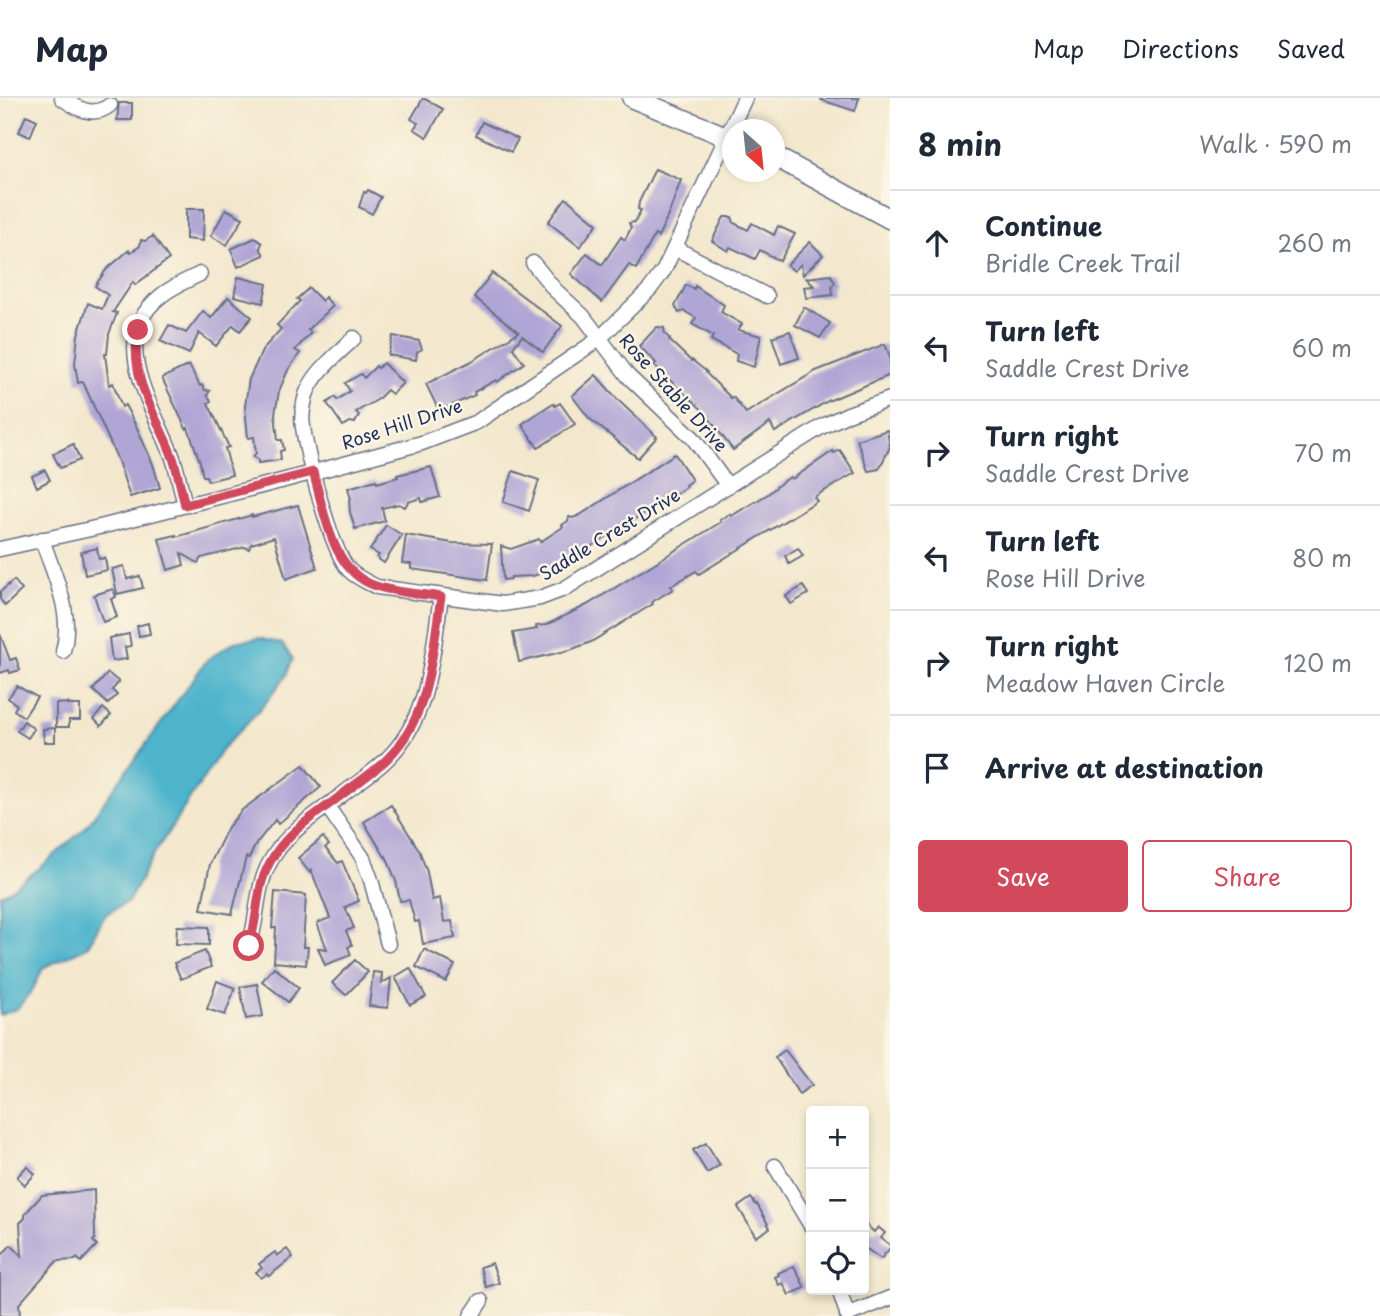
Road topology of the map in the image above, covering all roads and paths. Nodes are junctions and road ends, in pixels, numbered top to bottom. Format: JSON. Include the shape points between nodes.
{"nodes":[{"id":1,"x":62,"y":98,"type":"edge"},
{"id":2,"x":632,"y":98,"type":"edge"},
{"id":3,"x":745,"y":98,"type":"edge"},
{"id":4,"x":110,"y":105,"type":"dead end"},
{"id":5,"x":737,"y":119,"type":"edge"},
{"id":6,"x":722,"y":135,"type":"edge"},
{"id":7,"x":722,"y":154,"type":"edge"},
{"id":8,"x":785,"y":161,"type":"edge"},
{"id":9,"x":890,"y":219,"type":"edge"},
{"id":10,"x":675,"y":248,"type":"junction"},
{"id":11,"x":533,"y":263,"type":"dead end"},
{"id":12,"x":200,"y":274,"type":"dead end"},
{"id":13,"x":767,"y":296,"type":"dead end"},
{"id":14,"x":354,"y":338,"type":"dead end"},
{"id":15,"x":599,"y":339,"type":"junction"},
{"id":16,"x":890,"y":399,"type":"edge"},
{"id":17,"x":313,"y":472,"type":"junction"},
{"id":18,"x":728,"y":486,"type":"junction"},
{"id":19,"x":185,"y":505,"type":"junction"},
{"id":20,"x":42,"y":539,"type":"junction"},
{"id":21,"x":0,"y":549,"type":"edge"},
{"id":22,"x":441,"y":597,"type":"junction"},
{"id":23,"x":62,"y":651,"type":"dead end"},
{"id":24,"x":327,"y":806,"type":"junction"},
{"id":25,"x":388,"y":944,"type":"dead end"},
{"id":26,"x":249,"y":946,"type":"dead end"},
{"id":27,"x":775,"y":1166,"type":"dead end"},
{"id":28,"x":806,"y":1218,"type":"edge"},
{"id":29,"x":841,"y":1295,"type":"edge"},
{"id":30,"x":890,"y":1298,"type":"edge"},
{"id":31,"x":481,"y":1301,"type":"dead end"},
{"id":32,"x":471,"y":1316,"type":"edge"},
{"id":33,"x":848,"y":1316,"type":"edge"}],
"edges":[{"from":1,"to":4,"type":"street","via":[[92,112]]},
{"from":2,"to":6,"type":"main road"},
{"from":3,"to":5,"type":"street","name":"Rose Hill Drive"},
{"from":7,"to":10,"type":"street","name":"Rose Hill Drive"},
{"from":8,"to":9,"type":"main road"},
{"from":10,"to":13,"type":"street"},
{"from":10,"to":15,"type":"street","name":"Rose Hill Drive","via":[[650,289]]},
{"from":11,"to":15,"type":"street","name":"Rose Stable Drive"},
{"from":12,"to":19,"type":"street","via":[[161,296],[146,314],[134,349],[138,378],[174,461]]},
{"from":14,"to":17,"type":"street","name":"Saddle Crest Drive","via":[[307,393],[303,427]]},
{"from":15,"to":17,"type":"street","name":"Rose Hill Drive","via":[[477,422],[422,443]]},
{"from":15,"to":18,"type":"street","name":"Rose Stable Drive","via":[[628,376],[693,438]]},
{"from":16,"to":18,"type":"street","name":"Saddle Crest Drive","via":[[821,427]]},
{"from":17,"to":19,"type":"street","name":"Rose Hill Drive"},
{"from":17,"to":22,"type":"street","name":"Saddle Crest Drive","via":[[336,549],[350,570],[377,587]]},
{"from":18,"to":22,"type":"street","name":"Saddle Crest Drive","via":[[564,589],[503,604]]},
{"from":19,"to":20,"type":"street","name":"Rose Hill Drive"},
{"from":20,"to":21,"type":"street","name":"Rose Hill Drive"},
{"from":20,"to":23,"type":"street","via":[[66,611]]},
{"from":22,"to":24,"type":"street","via":[[427,687],[416,719],[389,757]]},
{"from":24,"to":25,"type":"street","via":[[363,858]]},
{"from":24,"to":26,"type":"street","via":[[275,852],[257,895]]},
{"from":27,"to":28,"type":"street"},
{"from":29,"to":33,"type":"street"},
{"from":30,"to":33,"type":"street"},
{"from":31,"to":32,"type":"street"}]}
